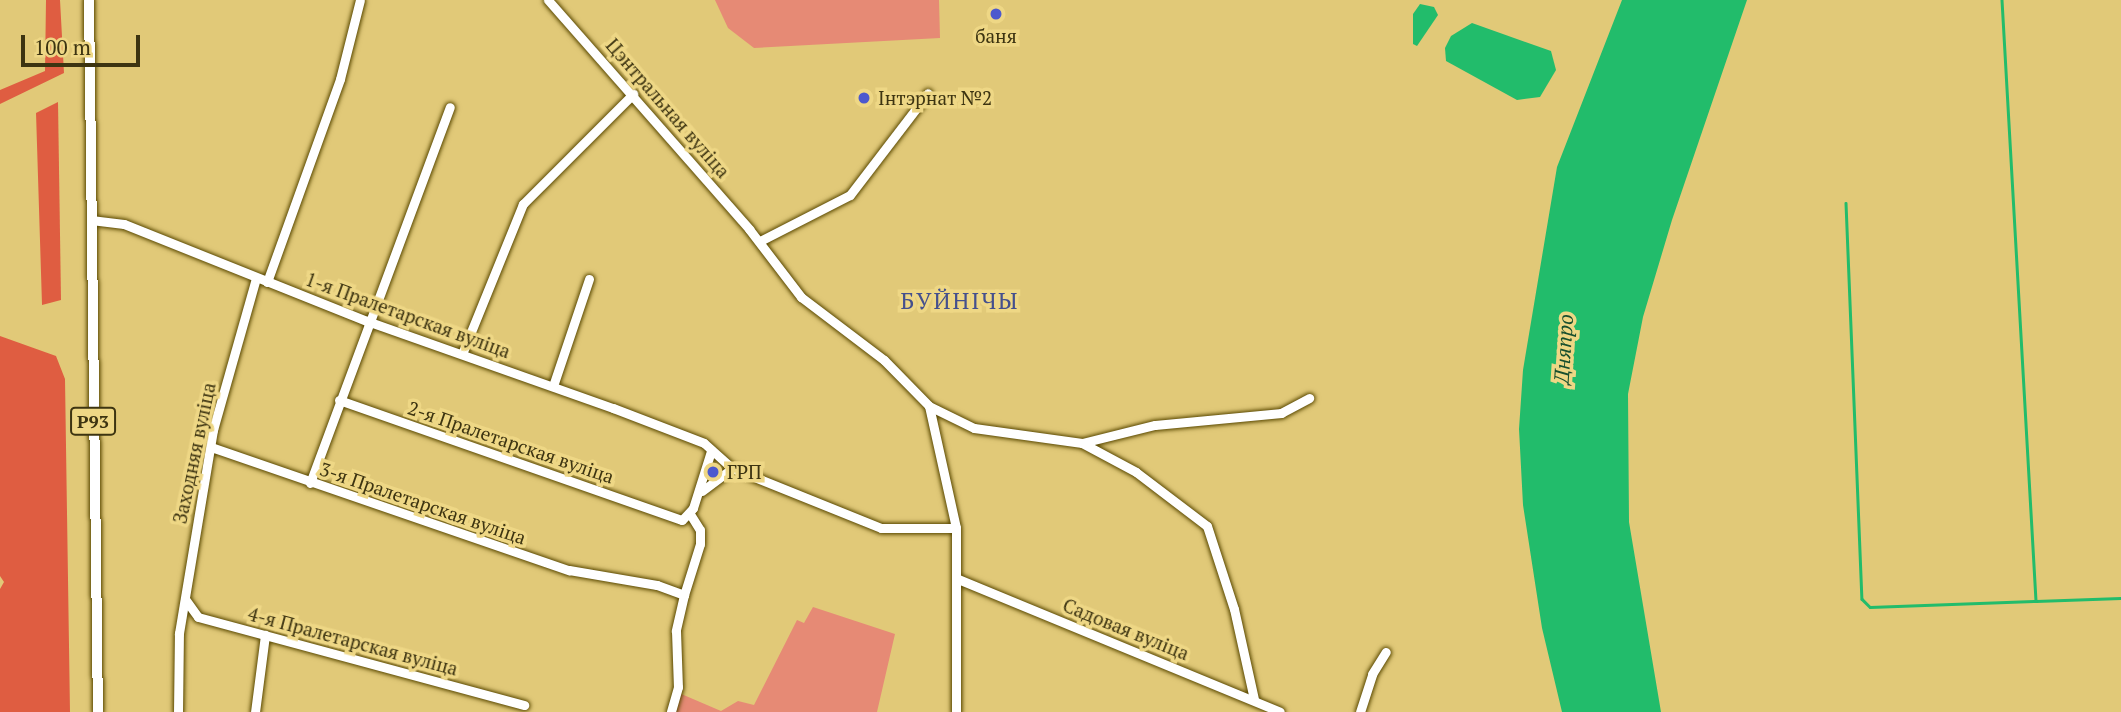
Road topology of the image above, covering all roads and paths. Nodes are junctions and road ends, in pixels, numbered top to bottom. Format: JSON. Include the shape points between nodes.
{"nodes":[{"id":1,"x":89,"y":0,"type":"edge"},
{"id":2,"x":360,"y":0,"type":"edge"},
{"id":3,"x":548,"y":0,"type":"edge"},
{"id":4,"x":928,"y":93,"type":"dead end"},
{"id":5,"x":633,"y":94,"type":"junction"},
{"id":6,"x":450,"y":107,"type":"dead end"},
{"id":7,"x":91,"y":220,"type":"junction"},
{"id":8,"x":760,"y":242,"type":"junction"},
{"id":9,"x":256,"y":278,"type":"junction"},
{"id":10,"x":589,"y":279,"type":"dead end"},
{"id":11,"x":267,"y":282,"type":"junction"},
{"id":12,"x":367,"y":321,"type":"junction"},
{"id":13,"x":462,"y":354,"type":"junction"},
{"id":14,"x":553,"y":386,"type":"junction"},
{"id":15,"x":1309,"y":398,"type":"dead end"},
{"id":16,"x":339,"y":400,"type":"junction"},
{"id":17,"x":929,"y":406,"type":"junction"},
{"id":18,"x":1082,"y":443,"type":"junction"},
{"id":19,"x":211,"y":447,"type":"junction"},
{"id":20,"x":711,"y":451,"type":"junction"},
{"id":21,"x":732,"y":468,"type":"junction"},
{"id":22,"x":310,"y":483,"type":"junction"},
{"id":23,"x":698,"y":495,"type":"junction"},
{"id":24,"x":690,"y":514,"type":"junction"},
{"id":25,"x":956,"y":528,"type":"junction"},
{"id":26,"x":958,"y":579,"type":"junction"},
{"id":27,"x":684,"y":595,"type":"junction"},
{"id":28,"x":185,"y":597,"type":"junction"},
{"id":29,"x":265,"y":635,"type":"junction"},
{"id":30,"x":1386,"y":652,"type":"dead end"},
{"id":31,"x":1254,"y":699,"type":"junction"},
{"id":32,"x":524,"y":705,"type":"dead end"},
{"id":33,"x":254,"y":711,"type":"edge"},
{"id":34,"x":98,"y":712,"type":"edge"},
{"id":35,"x":178,"y":712,"type":"edge"},
{"id":36,"x":671,"y":712,"type":"edge"},
{"id":37,"x":956,"y":712,"type":"edge"},
{"id":38,"x":1280,"y":712,"type":"edge"},
{"id":39,"x":1360,"y":712,"type":"edge"}],
"edges":[{"from":1,"to":7,"type":"main road","number":"Р93"},
{"from":2,"to":11,"type":"street","via":[[340,79]]},
{"from":3,"to":5,"type":"street","name":"Цэнтральная вуліца"},
{"from":4,"to":8,"type":"street","via":[[850,195]]},
{"from":5,"to":8,"type":"street","name":"Цэнтральная вуліца"},
{"from":5,"to":13,"type":"street","via":[[523,204]]},
{"from":6,"to":12,"type":"street"},
{"from":7,"to":9,"type":"street","name":"1-я Пралетарская вуліца","via":[[124,224]]},
{"from":7,"to":34,"type":"main road","number":"Р93"},
{"from":8,"to":17,"type":"street","name":"Цэнтральная вуліца","via":[[801,297],[884,360]]},
{"from":9,"to":11,"type":"street","name":"1-я Пралетарская вуліца"},
{"from":9,"to":19,"type":"street","name":"Заходняя вуліца"},
{"from":10,"to":14,"type":"street"},
{"from":11,"to":12,"type":"street","name":"1-я Пралетарская вуліца"},
{"from":12,"to":13,"type":"street","name":"1-я Пралетарская вуліца"},
{"from":12,"to":16,"type":"street"},
{"from":13,"to":14,"type":"street","name":"1-я Пралетарская вуліца"},
{"from":14,"to":20,"type":"street","name":"1-я Пралетарская вуліца","via":[[704,443]]},
{"from":15,"to":18,"type":"street","via":[[1281,413],[1155,425]]},
{"from":16,"to":22,"type":"street"},
{"from":16,"to":24,"type":"street","name":"2-я Пралетарская вуліца","via":[[671,517],[682,520]]},
{"from":17,"to":18,"type":"street","via":[[974,428]]},
{"from":17,"to":25,"type":"street","name":"Цэнтральная вуліца","via":[[943,453]]},
{"from":18,"to":31,"type":"street","via":[[1145,478],[1210,532],[1234,608]]},
{"from":19,"to":22,"type":"street","name":"3-я Пралетарская вуліца"},
{"from":19,"to":28,"type":"street","name":"Заходняя вуліца"},
{"from":20,"to":21,"type":"street"},
{"from":20,"to":23,"type":"street"},
{"from":21,"to":23,"type":"street"},
{"from":21,"to":25,"type":"street","via":[[881,528]]},
{"from":22,"to":27,"type":"street","name":"3-я Пралетарская вуліца","via":[[569,570],[628,579]]},
{"from":23,"to":24,"type":"street"},
{"from":24,"to":27,"type":"street","via":[[700,530],[700,544]]},
{"from":25,"to":26,"type":"street","name":"Цэнтральная вуліца"},
{"from":26,"to":31,"type":"street","name":"Садовая вуліца"},
{"from":26,"to":37,"type":"street","name":"Цэнтральная вуліца"},
{"from":27,"to":36,"type":"street","via":[[676,631],[678,687]]},
{"from":28,"to":29,"type":"street","name":"4-я Пралетарская вуліца","via":[[198,617]]},
{"from":28,"to":35,"type":"street","name":"Заходняя вуліца","via":[[178,644]]},
{"from":29,"to":32,"type":"street","name":"4-я Пралетарская вуліца"},
{"from":29,"to":33,"type":"street"},
{"from":30,"to":39,"type":"street","via":[[1372,674]]},
{"from":31,"to":38,"type":"street","name":"Садовая вуліца"}]}
